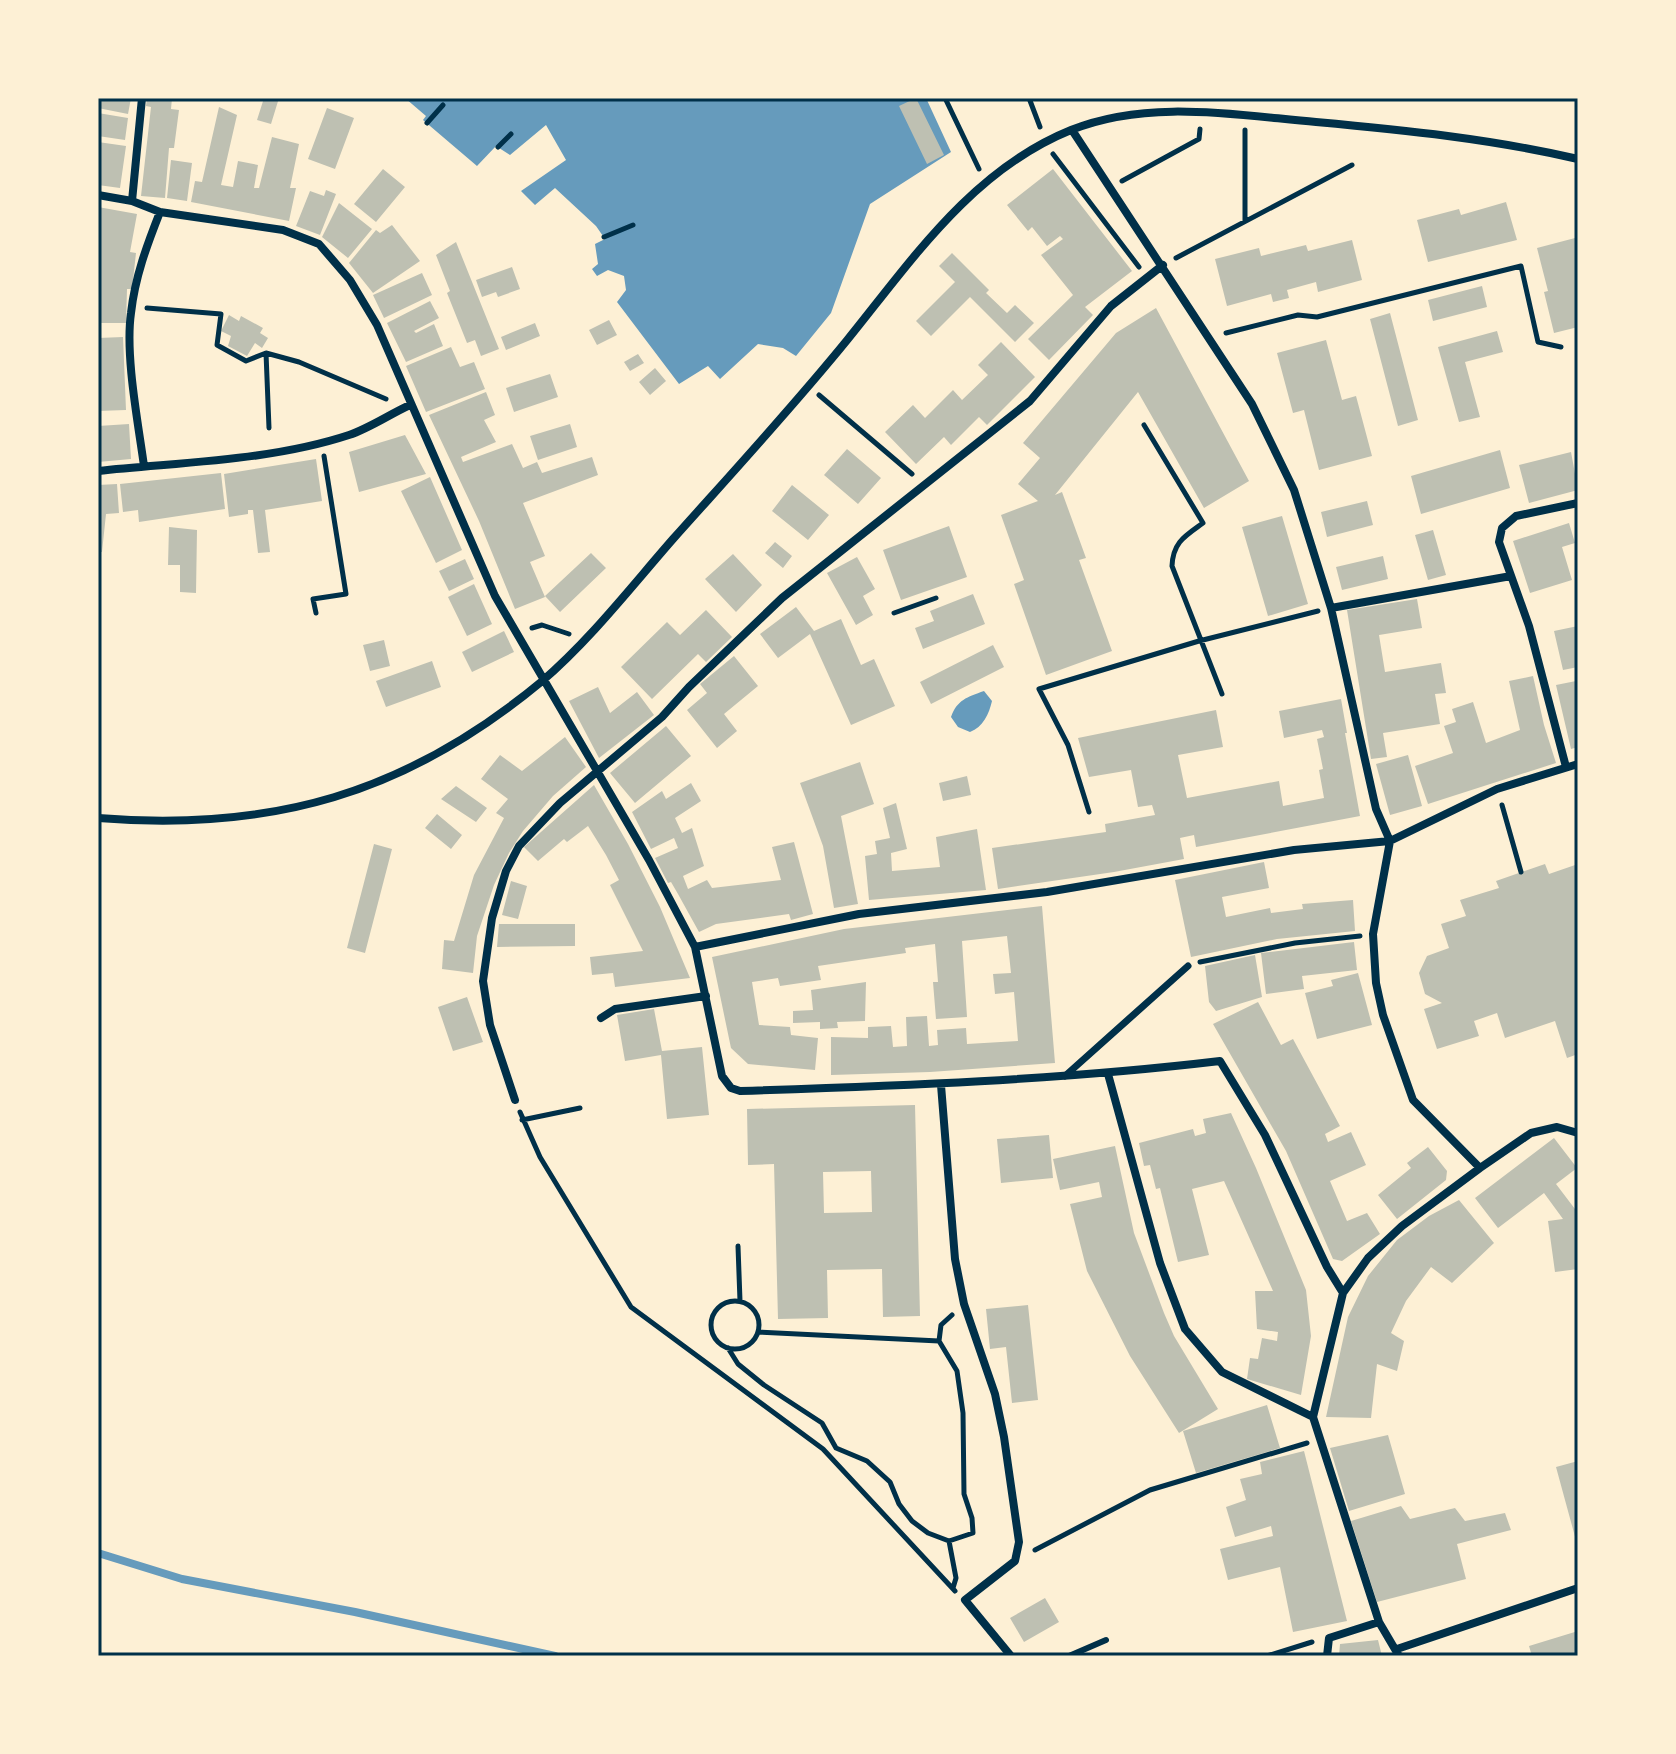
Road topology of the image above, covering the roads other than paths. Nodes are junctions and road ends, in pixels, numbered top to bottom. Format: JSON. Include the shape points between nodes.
{"nodes":[{"id":1,"x":142,"y":98,"type":"edge"},
{"id":2,"x":1072,"y":130,"type":"junction"},
{"id":3,"x":1578,"y":159,"type":"edge"},
{"id":4,"x":98,"y":195,"type":"edge"},
{"id":5,"x":132,"y":201,"type":"junction"},
{"id":6,"x":160,"y":212,"type":"junction"},
{"id":7,"x":1163,"y":265,"type":"junction"},
{"id":8,"x":410,"y":405,"type":"junction"},
{"id":9,"x":144,"y":466,"type":"junction"},
{"id":10,"x":98,"y":471,"type":"edge"},
{"id":11,"x":1578,"y":503,"type":"edge"},
{"id":12,"x":1511,"y":576,"type":"junction"},
{"id":13,"x":1331,"y":608,"type":"junction"},
{"id":14,"x":542,"y":680,"type":"junction"},
{"id":15,"x":1578,"y":764,"type":"edge"},
{"id":16,"x":1566,"y":767,"type":"junction"},
{"id":17,"x":598,"y":771,"type":"junction"},
{"id":18,"x":98,"y":818,"type":"edge"},
{"id":19,"x":1390,"y":841,"type":"junction"},
{"id":20,"x":695,"y":947,"type":"junction"},
{"id":21,"x":1188,"y":966,"type":"road end"},
{"id":22,"x":706,"y":996,"type":"junction"},
{"id":23,"x":601,"y":1018,"type":"dead end"},
{"id":24,"x":1108,"y":1074,"type":"junction"},
{"id":25,"x":1064,"y":1078,"type":"junction"},
{"id":26,"x":941,"y":1085,"type":"junction"},
{"id":27,"x":515,"y":1100,"type":"road end"},
{"id":28,"x":1578,"y":1133,"type":"edge"},
{"id":29,"x":1480,"y":1168,"type":"junction"},
{"id":30,"x":1343,"y":1293,"type":"junction"},
{"id":31,"x":1313,"y":1417,"type":"junction"},
{"id":32,"x":1578,"y":1588,"type":"edge"},
{"id":33,"x":1379,"y":1622,"type":"junction"},
{"id":34,"x":1106,"y":1640,"type":"dead end"},
{"id":35,"x":1398,"y":1653,"type":"edge"},
{"id":36,"x":1011,"y":1656,"type":"edge"},
{"id":37,"x":1069,"y":1656,"type":"edge"},
{"id":38,"x":1327,"y":1656,"type":"edge"}],
"edges":[{"from":1,"to":5,"type":"street"},
{"from":2,"to":3,"type":"street","via":[[1139,113],[1204,112],[1520,145]]},
{"from":2,"to":7,"type":"street"},
{"from":2,"to":14,"type":"street","via":[[985,181],[934,233],[809,387]]},
{"from":4,"to":5,"type":"street"},
{"from":5,"to":6,"type":"street"},
{"from":6,"to":8,"type":"street","via":[[283,230],[319,244],[350,280],[377,325]]},
{"from":6,"to":9,"type":"street","via":[[140,262],[132,307],[132,364]]},
{"from":7,"to":13,"type":"street","via":[[1252,404],[1294,490]]},
{"from":7,"to":17,"type":"street","via":[[1111,306],[1030,401],[782,598],[662,717]]},
{"from":8,"to":9,"type":"street","via":[[352,434],[322,442]]},
{"from":8,"to":14,"type":"street","via":[[495,596]]},
{"from":9,"to":10,"type":"street"},
{"from":11,"to":12,"type":"street","via":[[1516,516],[1502,528],[1499,542]]},
{"from":12,"to":13,"type":"street"},
{"from":12,"to":16,"type":"street"},
{"from":13,"to":19,"type":"street","via":[[1376,809]]},
{"from":14,"to":17,"type":"street"},
{"from":14,"to":18,"type":"street","via":[[474,731],[412,767],[341,797],[260,816],[214,820]]},
{"from":15,"to":16,"type":"street"},
{"from":16,"to":19,"type":"street","via":[[1497,789]]},
{"from":17,"to":20,"type":"street"},
{"from":17,"to":27,"type":"street","via":[[519,846],[492,918],[483,981],[490,1025]]},
{"from":19,"to":20,"type":"street","via":[[1294,850],[1047,892],[859,914]]},
{"from":19,"to":29,"type":"street","via":[[1373,934],[1383,1015],[1413,1100]]},
{"from":20,"to":22,"type":"street"},
{"from":21,"to":25,"type":"street"},
{"from":22,"to":23,"type":"street","via":[[615,1009]]},
{"from":22,"to":26,"type":"street","via":[[722,1076],[731,1088]]},
{"from":24,"to":25,"type":"street"},
{"from":24,"to":30,"type":"street","via":[[1220,1061],[1265,1135]]},
{"from":24,"to":31,"type":"street","via":[[1160,1263],[1185,1329],[1222,1372]]},
{"from":25,"to":26,"type":"street"},
{"from":26,"to":36,"type":"street","via":[[955,1259],[964,1304],[995,1394],[1019,1542],[1015,1561],[965,1600]]},
{"from":28,"to":29,"type":"street","via":[[1557,1127],[1531,1133]]},
{"from":29,"to":30,"type":"street","via":[[1402,1226],[1368,1258]]},
{"from":30,"to":31,"type":"street"},
{"from":31,"to":33,"type":"street"},
{"from":32,"to":35,"type":"street"},
{"from":33,"to":35,"type":"street"},
{"from":33,"to":38,"type":"street","via":[[1329,1638]]},
{"from":34,"to":37,"type":"lane"}]}
